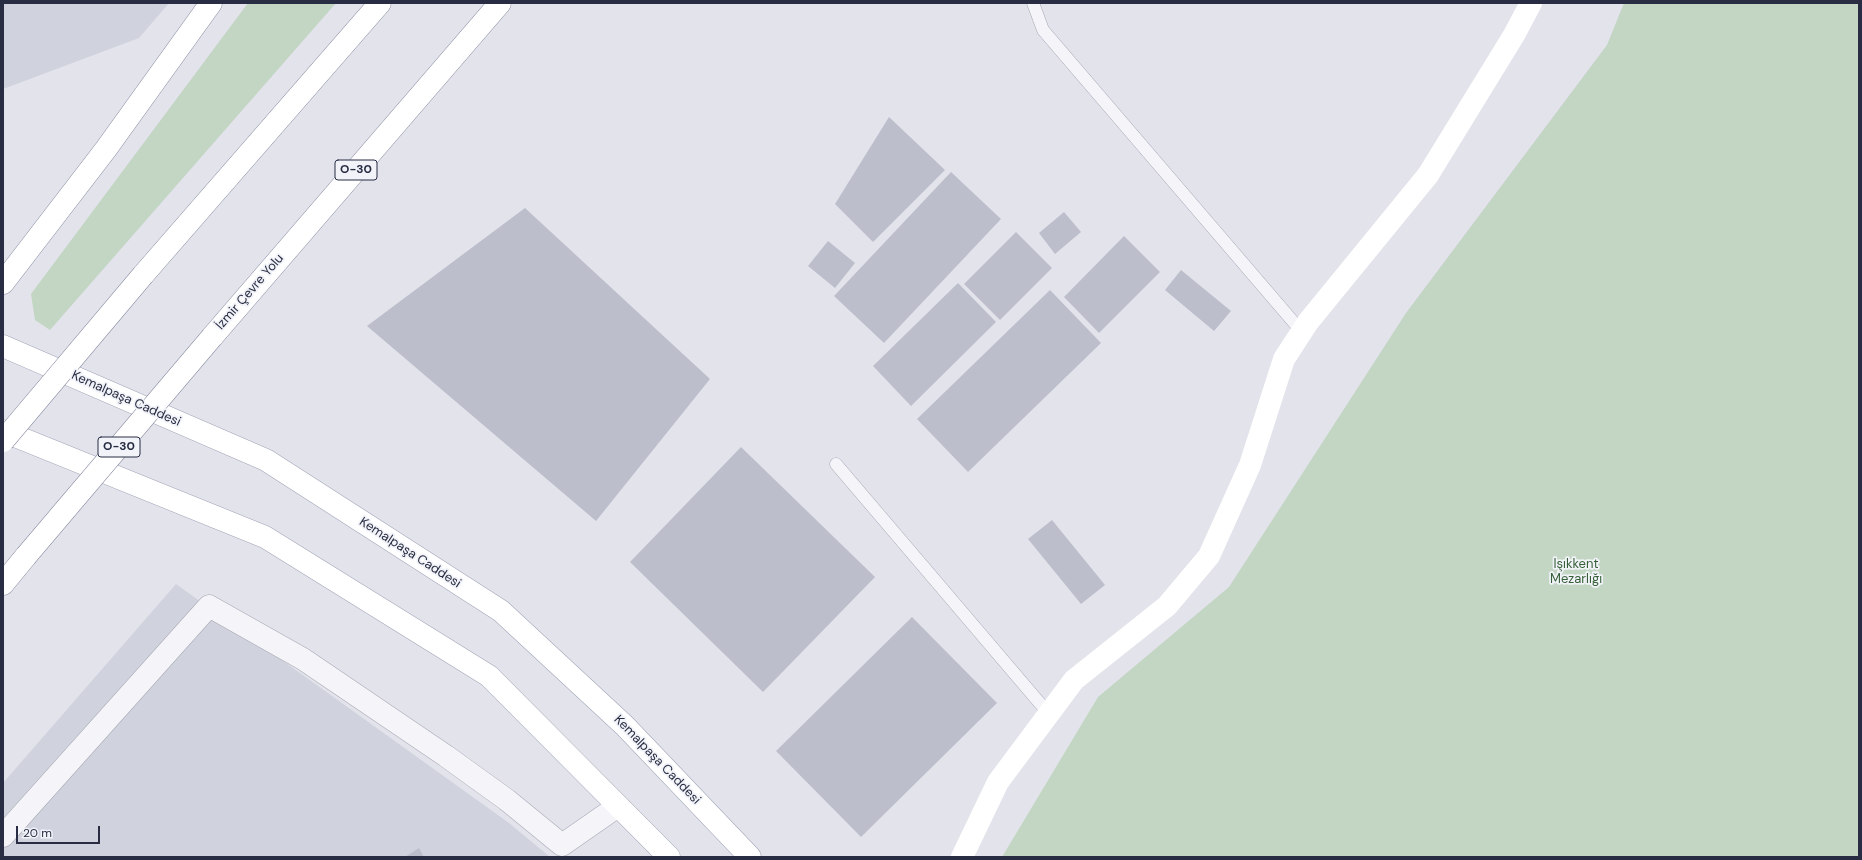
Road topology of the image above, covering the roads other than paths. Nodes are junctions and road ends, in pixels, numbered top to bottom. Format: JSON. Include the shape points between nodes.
{"nodes":[{"id":1,"x":211,"y":3,"type":"edge"},
{"id":2,"x":380,"y":3,"type":"edge"},
{"id":3,"x":500,"y":3,"type":"edge"},
{"id":4,"x":1033,"y":3,"type":"edge"},
{"id":5,"x":1527,"y":5,"type":"edge"},
{"id":6,"x":3,"y":283,"type":"edge"},
{"id":7,"x":1302,"y":332,"type":"junction"},
{"id":8,"x":3,"y":346,"type":"edge"},
{"id":9,"x":3,"y":431,"type":"edge"},
{"id":10,"x":3,"y":441,"type":"edge"},
{"id":11,"x":836,"y":464,"type":"dead end"},
{"id":12,"x":3,"y":584,"type":"edge"},
{"id":13,"x":1049,"y":714,"type":"junction"},
{"id":14,"x":618,"y":806,"type":"junction"},
{"id":15,"x":3,"y":836,"type":"edge"},
{"id":16,"x":668,"y":857,"type":"edge"},
{"id":17,"x":750,"y":857,"type":"edge"},
{"id":18,"x":962,"y":857,"type":"edge"}],
"edges":[{"from":1,"to":6,"type":"main road","via":[[106,149]]},
{"from":2,"to":10,"type":"main road","bridge":true,"via":[[143,275]]},
{"from":3,"to":12,"type":"main road","name":"İzmir Çevre Yolu","number":"O-30","bridge":true},
{"from":4,"to":7,"type":"lane","via":[[1043,30]]},
{"from":5,"to":7,"type":"main road","via":[[1514,35],[1428,175]]},
{"from":7,"to":13,"type":"main road","via":[[1284,359],[1250,465],[1209,556],[1166,606],[1074,680]]},
{"from":8,"to":17,"type":"main road","name":"Kemalpaşa Caddesi","via":[[266,460],[501,611],[625,726]]},
{"from":9,"to":14,"type":"main road","via":[[272,542],[490,676]]},
{"from":11,"to":13,"type":"lane"},
{"from":13,"to":18,"type":"main road","via":[[998,782]]},
{"from":14,"to":15,"type":"street","via":[[562,845],[440,751],[303,659],[209,606]]},
{"from":14,"to":16,"type":"main road"}]}
